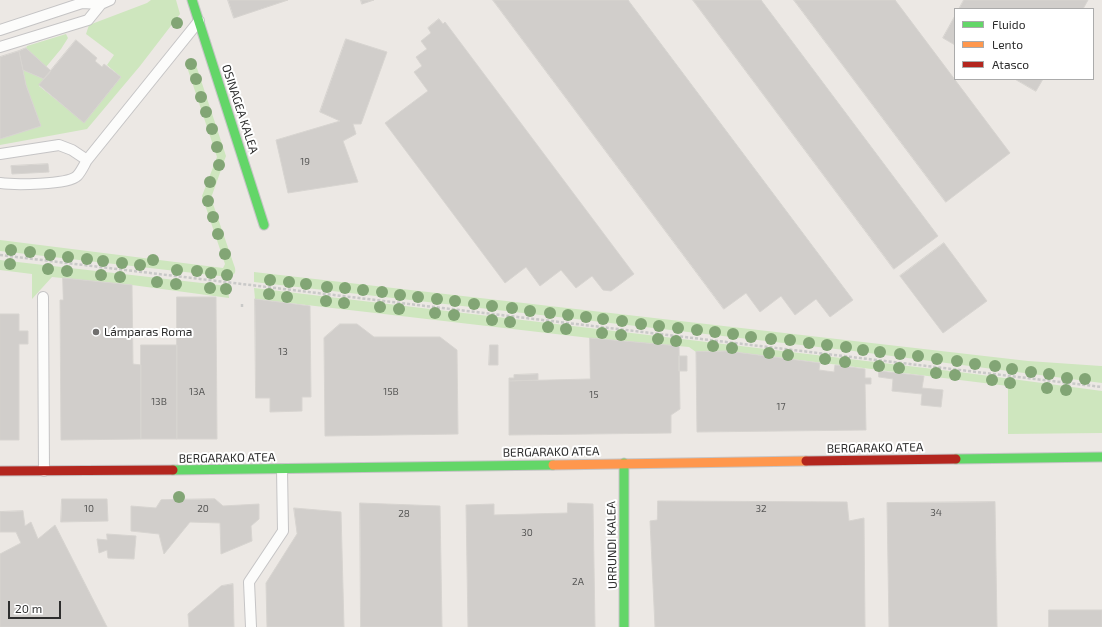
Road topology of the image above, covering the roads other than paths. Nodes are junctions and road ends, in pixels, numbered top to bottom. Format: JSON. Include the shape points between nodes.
{"nodes":[{"id":1,"x":192,"y":0,"type":"edge"},
{"id":2,"x":106,"y":2,"type":"edge"},
{"id":3,"x":199,"y":22,"type":"junction"},
{"id":4,"x":0,"y":30,"type":"edge"},
{"id":5,"x":0,"y":47,"type":"edge"},
{"id":6,"x":0,"y":154,"type":"edge"},
{"id":7,"x":87,"y":160,"type":"junction"},
{"id":8,"x":0,"y":183,"type":"edge"},
{"id":9,"x":264,"y":225,"type":"dead end"},
{"id":10,"x":43,"y":297,"type":"dead end"},
{"id":11,"x":1102,"y":457,"type":"edge"},
{"id":12,"x":624,"y":463,"type":"junction"},
{"id":13,"x":282,"y":469,"type":"junction"},
{"id":14,"x":0,"y":471,"type":"edge"},
{"id":15,"x":44,"y":471,"type":"junction"},
{"id":16,"x":251,"y":627,"type":"edge"},
{"id":17,"x":624,"y":627,"type":"edge"}],
"edges":[{"from":1,"to":3,"type":"street","name":"OSINAGEA KALEA"},
{"from":2,"to":4,"type":"lane","via":[[82,3]]},
{"from":2,"to":5,"type":"lane","via":[[88,20]]},
{"from":3,"to":7,"type":"lane"},
{"from":3,"to":9,"type":"street","name":"OSINAGEA KALEA"},
{"from":6,"to":7,"type":"lane","via":[[59,145]]},
{"from":7,"to":8,"type":"lane","via":[[77,176],[67,181],[11,185]]},
{"from":10,"to":15,"type":"lane"},
{"from":11,"to":12,"type":"street","name":"BERGARAKO ATEA"},
{"from":12,"to":13,"type":"street","name":"BERGARAKO ATEA"},
{"from":12,"to":17,"type":"street","name":"URRUNDI KALEA"},
{"from":13,"to":15,"type":"street","name":"BERGARAKO ATEA"},
{"from":13,"to":16,"type":"lane","via":[[283,531],[249,582]]},
{"from":14,"to":15,"type":"street","name":"BERGARAKO ATEA"}]}
